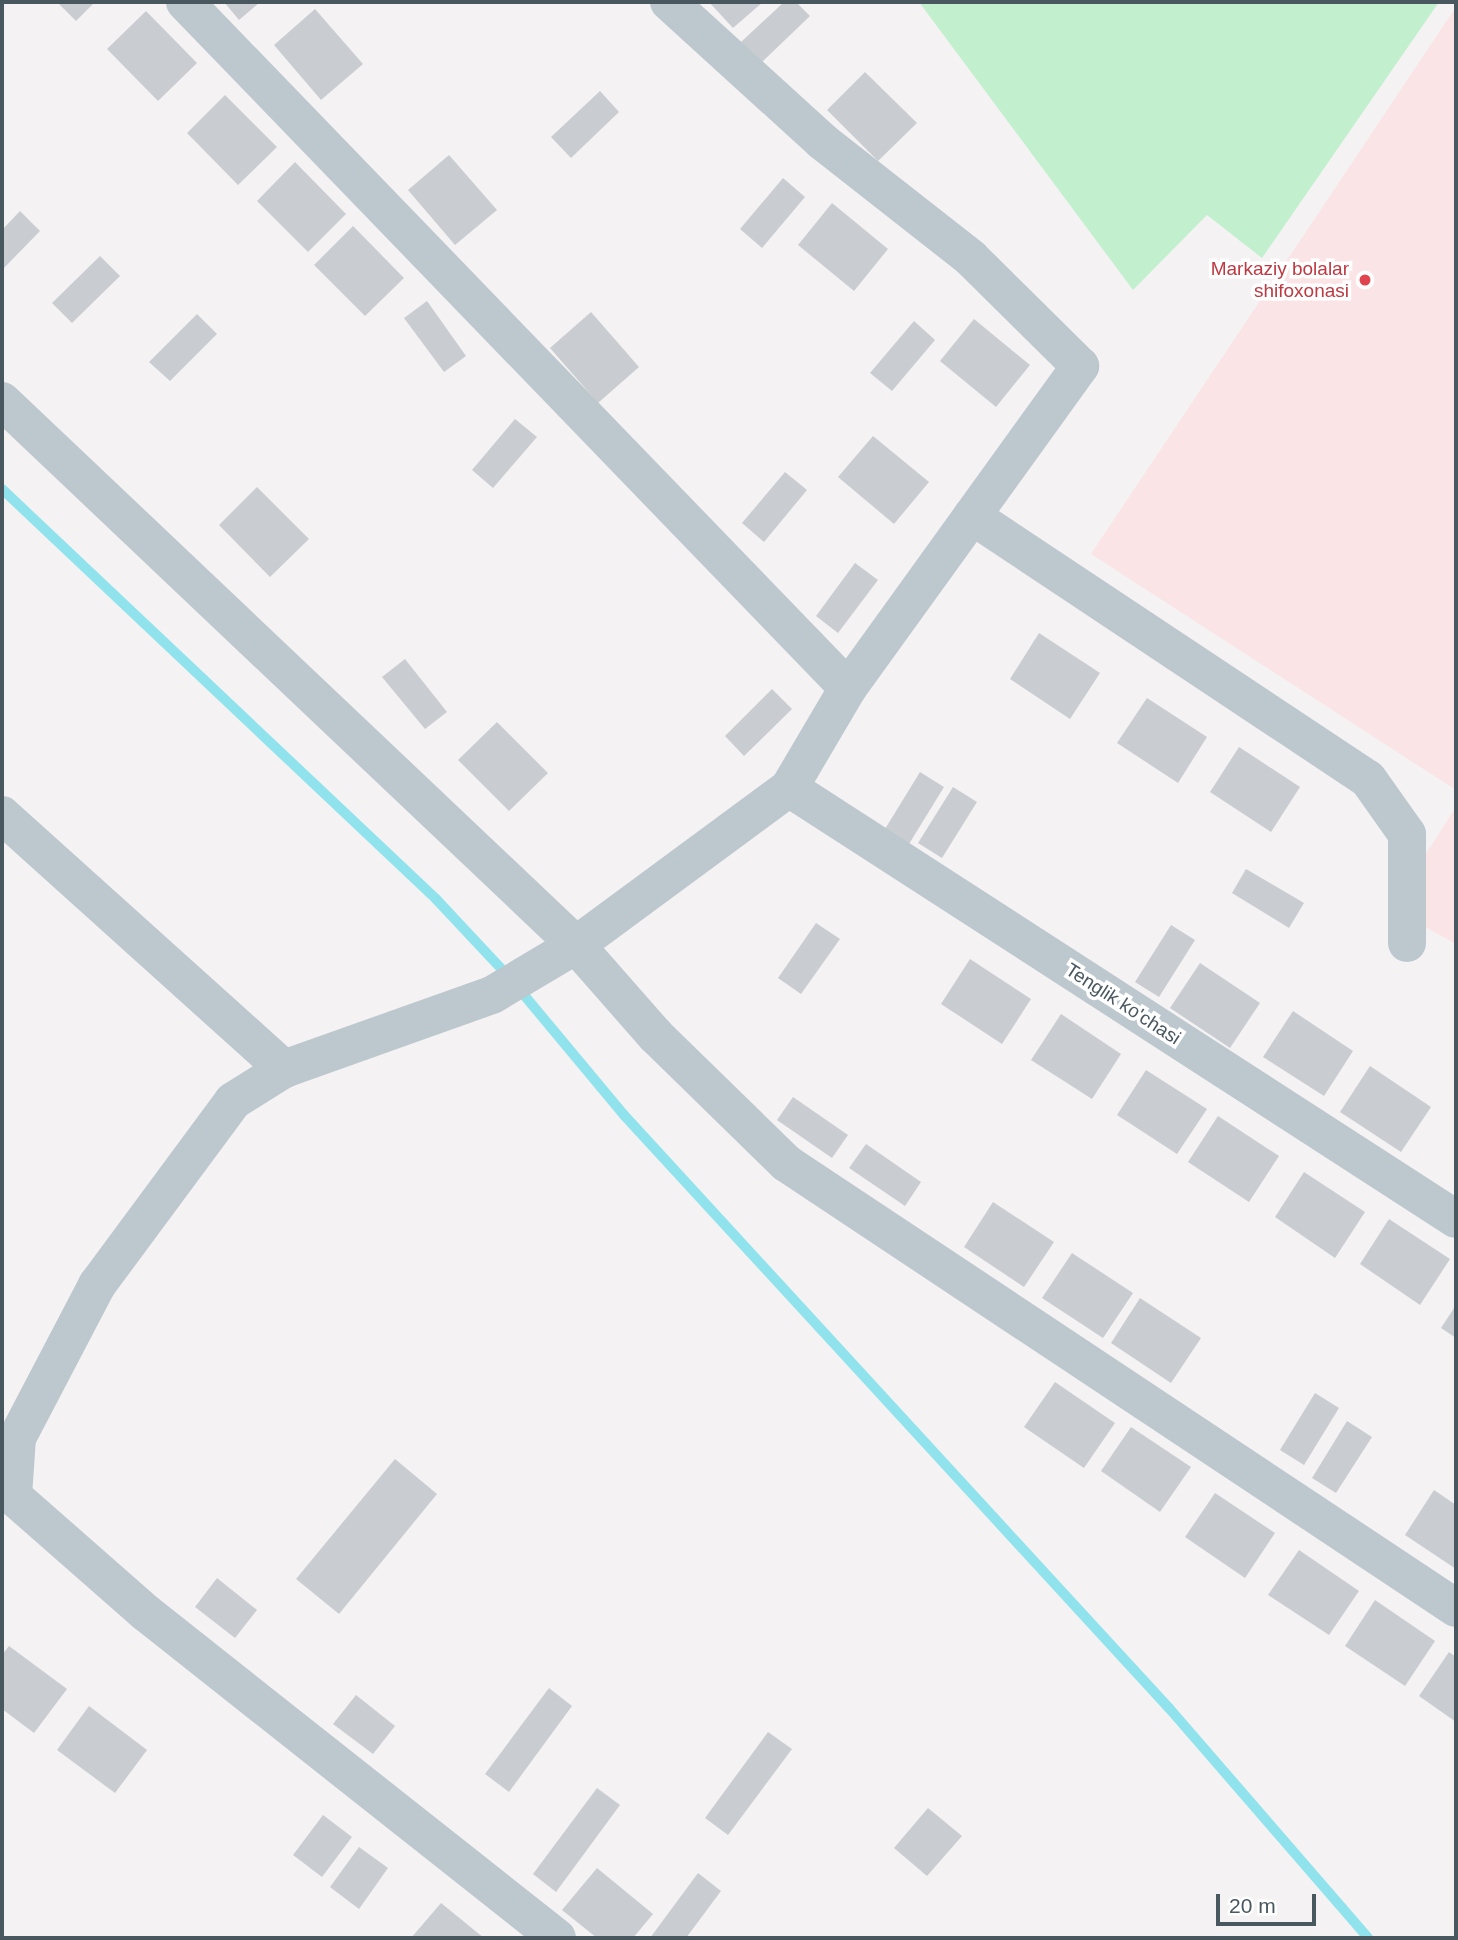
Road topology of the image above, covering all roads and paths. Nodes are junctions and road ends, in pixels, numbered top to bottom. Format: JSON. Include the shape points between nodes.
{"nodes":[{"id":1,"x":185,"y":2,"type":"edge"},
{"id":2,"x":668,"y":2,"type":"edge"},
{"id":3,"x":2,"y":401,"type":"edge"},
{"id":4,"x":972,"y":516,"type":"junction"},
{"id":5,"x":848,"y":688,"type":"junction"},
{"id":6,"x":789,"y":789,"type":"junction"},
{"id":7,"x":2,"y":815,"type":"edge"},
{"id":8,"x":1406,"y":943,"type":"dead end"},
{"id":9,"x":562,"y":954,"type":"junction"},
{"id":10,"x":284,"y":1069,"type":"junction"},
{"id":11,"x":1456,"y":1219,"type":"edge"},
{"id":12,"x":1456,"y":1608,"type":"edge"},
{"id":13,"x":557,"y":1938,"type":"edge"}],
"edges":[{"from":1,"to":5,"type":"street"},
{"from":2,"to":4,"type":"street","via":[[822,141],[971,258],[1080,366]]},
{"from":3,"to":9,"type":"street"},
{"from":4,"to":5,"type":"street"},
{"from":4,"to":8,"type":"street","via":[[1368,779],[1407,834]]},
{"from":5,"to":6,"type":"street"},
{"from":6,"to":9,"type":"street"},
{"from":6,"to":11,"type":"street","name":"Tenglik ko'chasi"},
{"from":7,"to":10,"type":"street"},
{"from":9,"to":10,"type":"street","via":[[492,995]]},
{"from":9,"to":12,"type":"street","via":[[656,1036],[786,1163]]},
{"from":10,"to":13,"type":"street","via":[[233,1101],[97,1285],[17,1438],[13,1496],[146,1613]]}]}
